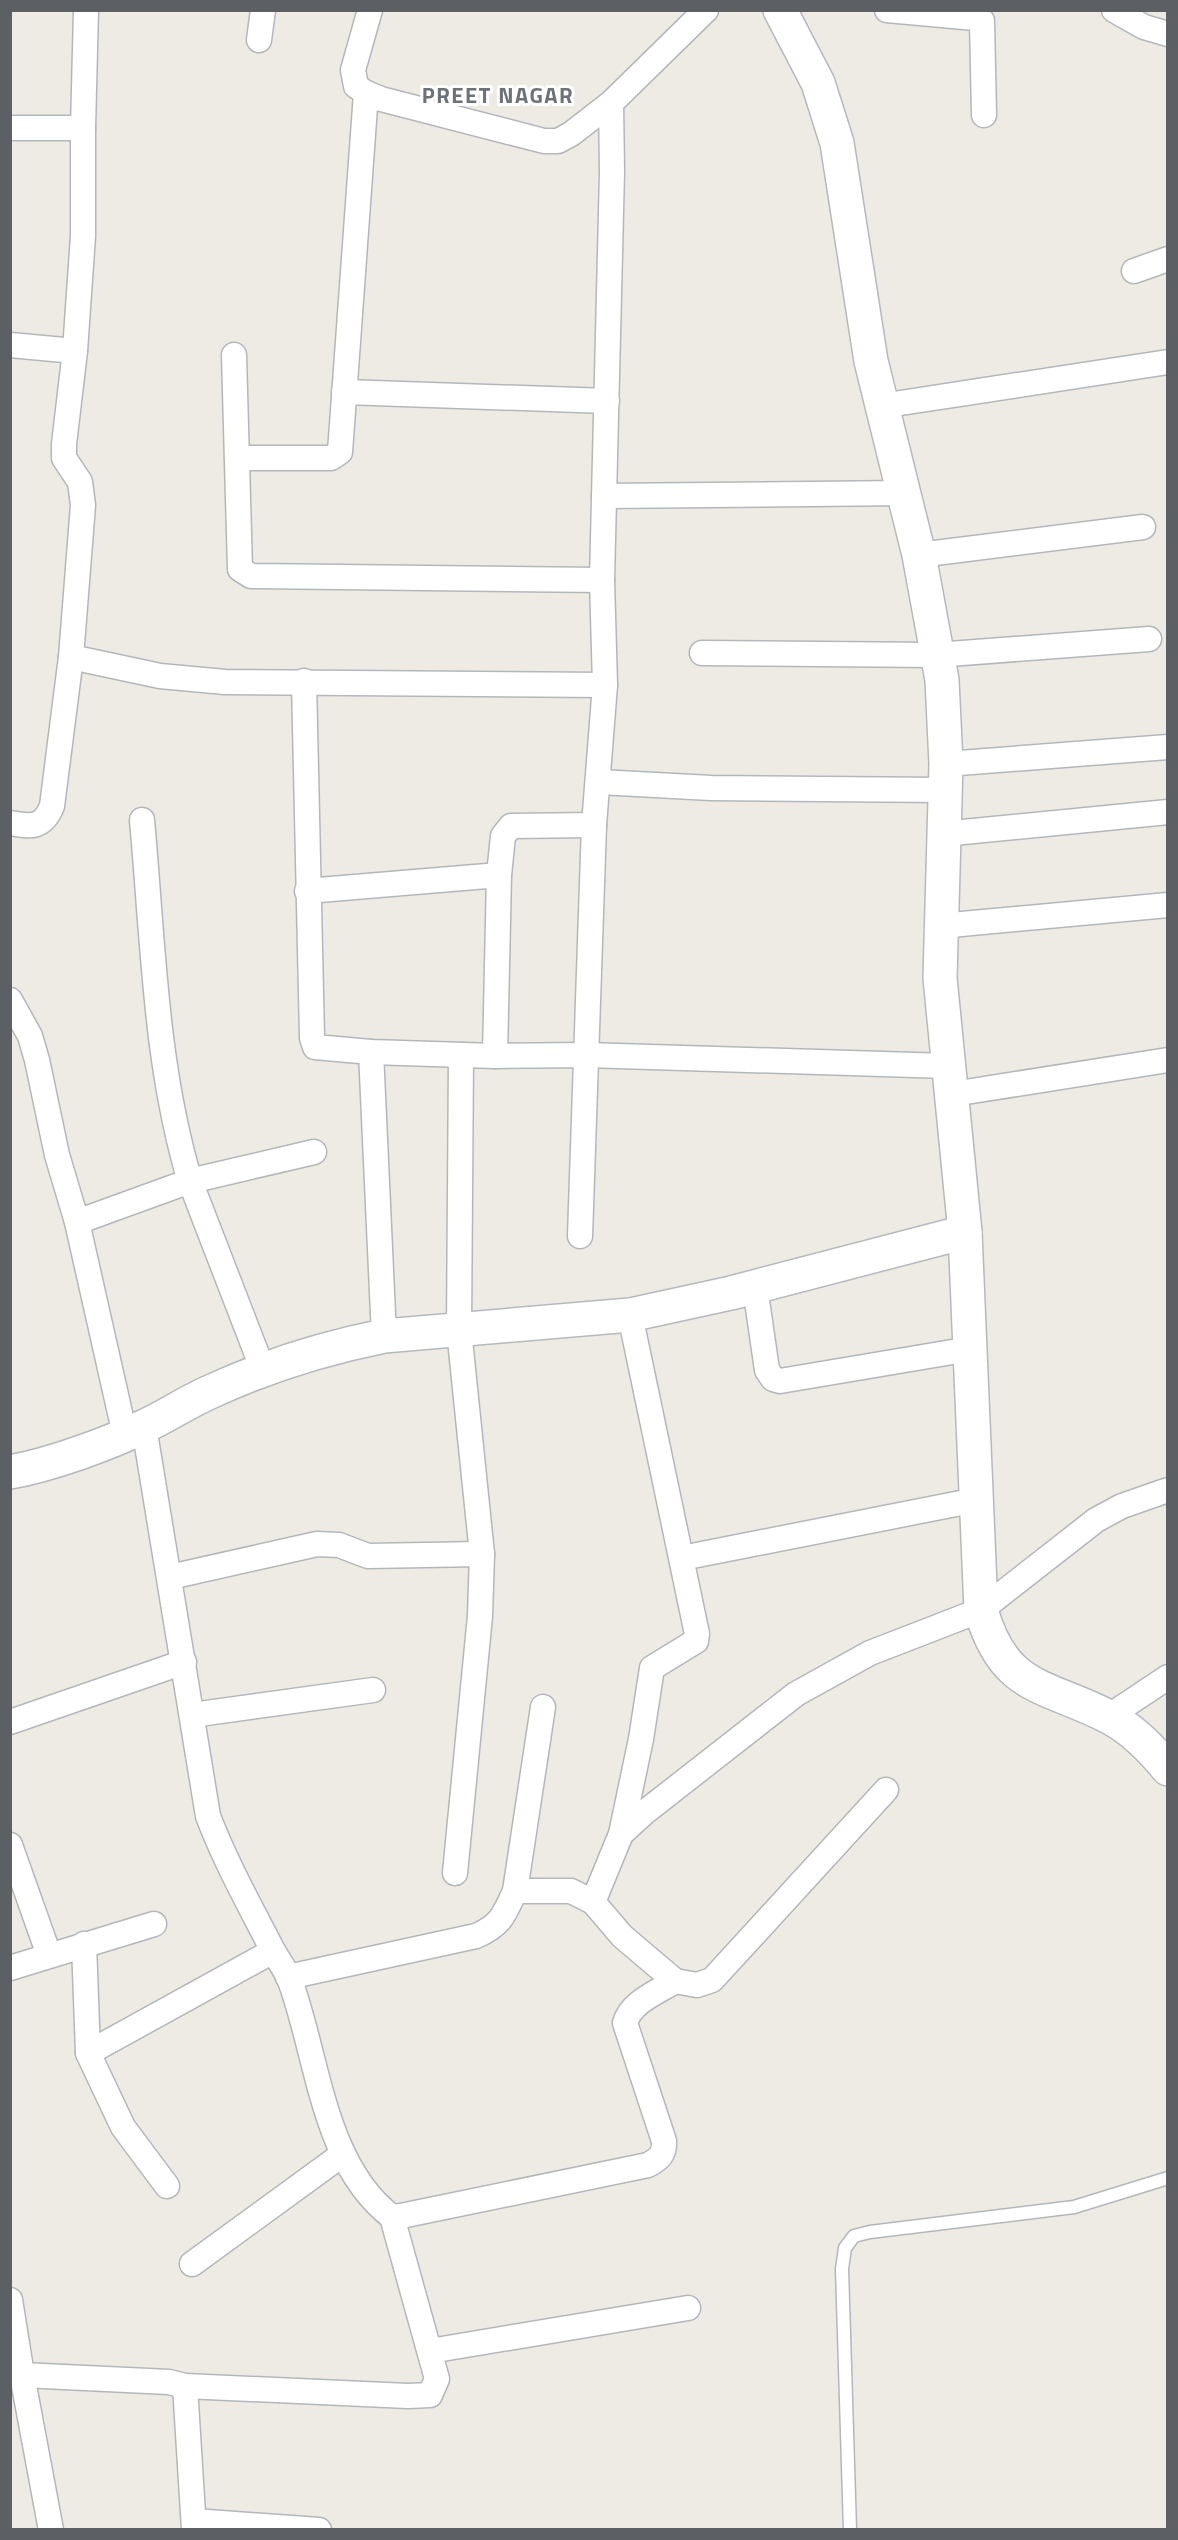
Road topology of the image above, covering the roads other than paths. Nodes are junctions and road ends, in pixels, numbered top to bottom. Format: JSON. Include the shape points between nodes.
{"nodes":[{"id":1,"x":87,"y":10,"type":"edge"},
{"id":2,"x":263,"y":10,"type":"edge"},
{"id":3,"x":370,"y":10,"type":"edge"},
{"id":4,"x":706,"y":10,"type":"edge"},
{"id":5,"x":780,"y":10,"type":"edge"},
{"id":6,"x":887,"y":10,"type":"edge"},
{"id":7,"x":1114,"y":10,"type":"edge"},
{"id":8,"x":1167,"y":34,"type":"edge"},
{"id":9,"x":259,"y":40,"type":"dead end"},
{"id":10,"x":366,"y":93,"type":"junction"},
{"id":11,"x":611,"y":103,"type":"junction"},
{"id":12,"x":984,"y":115,"type":"dead end"},
{"id":13,"x":10,"y":128,"type":"edge"},
{"id":14,"x":82,"y":128,"type":"junction"},
{"id":15,"x":1167,"y":259,"type":"edge"},
{"id":16,"x":1134,"y":271,"type":"dead end"},
{"id":17,"x":10,"y":345,"type":"edge"},
{"id":18,"x":75,"y":351,"type":"junction"},
{"id":19,"x":234,"y":355,"type":"dead end"},
{"id":20,"x":1167,"y":362,"type":"edge"},
{"id":21,"x":344,"y":392,"type":"junction"},
{"id":22,"x":607,"y":401,"type":"junction"},
{"id":23,"x":881,"y":406,"type":"junction"},
{"id":24,"x":237,"y":458,"type":"junction"},
{"id":25,"x":904,"y":493,"type":"junction"},
{"id":26,"x":604,"y":496,"type":"junction"},
{"id":27,"x":1143,"y":527,"type":"dead end"},
{"id":28,"x":919,"y":555,"type":"junction"},
{"id":29,"x":602,"y":580,"type":"junction"},
{"id":30,"x":1149,"y":639,"type":"dead end"},
{"id":31,"x":702,"y":653,"type":"dead end"},
{"id":32,"x":936,"y":655,"type":"junction"},
{"id":33,"x":71,"y":657,"type":"junction"},
{"id":34,"x":304,"y":681,"type":"junction"},
{"id":35,"x":605,"y":685,"type":"junction"},
{"id":36,"x":1167,"y":747,"type":"edge"},
{"id":37,"x":945,"y":777,"type":"junction"},
{"id":38,"x":598,"y":782,"type":"junction"},
{"id":39,"x":1167,"y":812,"type":"edge"},
{"id":40,"x":142,"y":820,"type":"dead end"},
{"id":41,"x":10,"y":823,"type":"edge"},
{"id":42,"x":594,"y":825,"type":"junction"},
{"id":43,"x":943,"y":834,"type":"junction"},
{"id":44,"x":499,"y":875,"type":"junction"},
{"id":45,"x":307,"y":891,"type":"junction"},
{"id":46,"x":1167,"y":905,"type":"edge"},
{"id":47,"x":940,"y":926,"type":"junction"},
{"id":48,"x":10,"y":1000,"type":"edge"},
{"id":49,"x":371,"y":1052,"type":"junction"},
{"id":50,"x":461,"y":1055,"type":"junction"},
{"id":51,"x":586,"y":1055,"type":"junction"},
{"id":52,"x":495,"y":1056,"type":"junction"},
{"id":53,"x":1167,"y":1060,"type":"edge"},
{"id":54,"x":950,"y":1080,"type":"junction"},
{"id":55,"x":314,"y":1152,"type":"dead end"},
{"id":56,"x":190,"y":1181,"type":"junction"},
{"id":57,"x":77,"y":1222,"type":"junction"},
{"id":58,"x":964,"y":1232,"type":"junction"},
{"id":59,"x":580,"y":1236,"type":"dead end"},
{"id":60,"x":755,"y":1287,"type":"junction"},
{"id":61,"x":630,"y":1315,"type":"junction"},
{"id":62,"x":459,"y":1330,"type":"junction"},
{"id":63,"x":384,"y":1336,"type":"junction"},
{"id":64,"x":970,"y":1349,"type":"junction"},
{"id":65,"x":263,"y":1370,"type":"junction"},
{"id":66,"x":135,"y":1431,"type":"junction"},
{"id":67,"x":10,"y":1472,"type":"edge"},
{"id":68,"x":1167,"y":1490,"type":"edge"},
{"id":69,"x":976,"y":1500,"type":"junction"},
{"id":70,"x":482,"y":1554,"type":"junction"},
{"id":71,"x":682,"y":1558,"type":"junction"},
{"id":72,"x":170,"y":1577,"type":"junction"},
{"id":73,"x":981,"y":1610,"type":"junction"},
{"id":74,"x":184,"y":1662,"type":"junction"},
{"id":75,"x":1167,"y":1677,"type":"edge"},
{"id":76,"x":374,"y":1690,"type":"dead end"},
{"id":77,"x":543,"y":1707,"type":"dead end"},
{"id":78,"x":192,"y":1715,"type":"junction"},
{"id":79,"x":1108,"y":1717,"type":"junction"},
{"id":80,"x":10,"y":1722,"type":"edge"},
{"id":81,"x":1167,"y":1769,"type":"edge"},
{"id":82,"x":886,"y":1790,"type":"dead end"},
{"id":83,"x":621,"y":1834,"type":"junction"},
{"id":84,"x":10,"y":1845,"type":"edge"},
{"id":85,"x":455,"y":1874,"type":"dead end"},
{"id":86,"x":515,"y":1891,"type":"junction"},
{"id":87,"x":593,"y":1902,"type":"junction"},
{"id":88,"x":154,"y":1924,"type":"dead end"},
{"id":89,"x":84,"y":1944,"type":"junction"},
{"id":90,"x":273,"y":1951,"type":"junction"},
{"id":91,"x":49,"y":1955,"type":"junction"},
{"id":92,"x":10,"y":1968,"type":"edge"},
{"id":93,"x":288,"y":1977,"type":"junction"},
{"id":94,"x":675,"y":1981,"type":"junction"},
{"id":95,"x":88,"y":2053,"type":"junction"},
{"id":96,"x":344,"y":2154,"type":"junction"},
{"id":97,"x":1167,"y":2178,"type":"edge"},
{"id":98,"x":167,"y":2186,"type":"dead end"},
{"id":99,"x":389,"y":2214,"type":"junction"},
{"id":100,"x":192,"y":2264,"type":"dead end"},
{"id":101,"x":10,"y":2300,"type":"edge"},
{"id":102,"x":688,"y":2308,"type":"dead end"},
{"id":103,"x":430,"y":2351,"type":"junction"},
{"id":104,"x":22,"y":2375,"type":"junction"},
{"id":105,"x":185,"y":2386,"type":"junction"},
{"id":106,"x":194,"y":2525,"type":"edge"},
{"id":107,"x":51,"y":2529,"type":"edge"},
{"id":108,"x":313,"y":2529,"type":"edge"},
{"id":109,"x":319,"y":2529,"type":"edge"},
{"id":110,"x":850,"y":2529,"type":"edge"}],
"edges":[{"from":1,"to":14,"type":"street"},
{"from":2,"to":9,"type":"street"},
{"from":3,"to":10,"type":"street","via":[[353,70],[356,86]]},
{"from":4,"to":11,"type":"street"},
{"from":5,"to":23,"type":"street","via":[[818,84],[837,143],[860,304]]},
{"from":6,"to":12,"type":"street","via":[[982,21]]},
{"from":7,"to":8,"type":"street","via":[[1144,27]]},
{"from":10,"to":11,"type":"street","via":[[544,141],[558,141],[571,134]]},
{"from":10,"to":21,"type":"street"},
{"from":11,"to":22,"type":"street"},
{"from":13,"to":14,"type":"street"},
{"from":14,"to":18,"type":"street","via":[[84,236]]},
{"from":15,"to":16,"type":"street"},
{"from":17,"to":18,"type":"street"},
{"from":18,"to":33,"type":"street","via":[[64,458],[80,482],[83,505]]},
{"from":19,"to":24,"type":"street"},
{"from":20,"to":23,"type":"street"},
{"from":21,"to":22,"type":"street"},
{"from":21,"to":24,"type":"street","via":[[340,452],[331,458]]},
{"from":22,"to":26,"type":"street"},
{"from":23,"to":25,"type":"street"},
{"from":24,"to":29,"type":"street","via":[[240,569],[251,576]]},
{"from":25,"to":26,"type":"street"},
{"from":25,"to":28,"type":"street"},
{"from":26,"to":29,"type":"street"},
{"from":27,"to":28,"type":"street"},
{"from":28,"to":32,"type":"street"},
{"from":29,"to":35,"type":"street"},
{"from":30,"to":32,"type":"street"},
{"from":31,"to":32,"type":"street"},
{"from":32,"to":37,"type":"street","via":[[942,680]]},
{"from":33,"to":34,"type":"street","via":[[191,680]]},
{"from":33,"to":41,"type":"street","via":[[52,806],[47,818],[38,824]]},
{"from":34,"to":35,"type":"street"},
{"from":34,"to":45,"type":"street"},
{"from":35,"to":38,"type":"street"},
{"from":36,"to":37,"type":"street"},
{"from":37,"to":38,"type":"street","via":[[711,788]]},
{"from":37,"to":43,"type":"street"},
{"from":38,"to":42,"type":"street"},
{"from":39,"to":43,"type":"street"},
{"from":40,"to":56,"type":"street","via":[[161,1035]]},
{"from":42,"to":44,"type":"street","via":[[511,826],[503,836]]},
{"from":42,"to":51,"type":"street"},
{"from":43,"to":47,"type":"street"},
{"from":44,"to":45,"type":"street"},
{"from":44,"to":52,"type":"street"},
{"from":45,"to":49,"type":"street","via":[[315,1047]]},
{"from":46,"to":47,"type":"street"},
{"from":47,"to":54,"type":"street","via":[[940,978]]},
{"from":48,"to":57,"type":"street","via":[[35,1052],[57,1155]]},
{"from":49,"to":50,"type":"street"},
{"from":49,"to":63,"type":"street"},
{"from":50,"to":52,"type":"street"},
{"from":50,"to":62,"type":"street"},
{"from":51,"to":52,"type":"street"},
{"from":51,"to":54,"type":"street"},
{"from":51,"to":59,"type":"street"},
{"from":53,"to":54,"type":"street"},
{"from":54,"to":58,"type":"street"},
{"from":55,"to":56,"type":"street"},
{"from":56,"to":57,"type":"street"},
{"from":56,"to":65,"type":"street"},
{"from":57,"to":66,"type":"street"},
{"from":58,"to":60,"type":"street"},
{"from":58,"to":64,"type":"street"},
{"from":60,"to":61,"type":"street"},
{"from":60,"to":64,"type":"street","via":[[767,1370],[772,1379],[780,1381]]},
{"from":61,"to":62,"type":"street"},
{"from":61,"to":71,"type":"street"},
{"from":62,"to":63,"type":"street"},
{"from":62,"to":70,"type":"street"},
{"from":63,"to":65,"type":"street","via":[[307,1353]]},
{"from":64,"to":69,"type":"street"},
{"from":65,"to":66,"type":"street","via":[[209,1392]]},
{"from":66,"to":67,"type":"street","via":[[51,1462]]},
{"from":66,"to":72,"type":"street"},
{"from":68,"to":73,"type":"street","via":[[1096,1520]]},
{"from":69,"to":71,"type":"street"},
{"from":69,"to":73,"type":"street"},
{"from":70,"to":72,"type":"street","via":[[368,1556],[327,1543]]},
{"from":70,"to":85,"type":"street","via":[[480,1616]]},
{"from":71,"to":83,"type":"street","via":[[696,1641],[652,1668]]},
{"from":72,"to":74,"type":"street"},
{"from":73,"to":79,"type":"street","via":[[987,1633],[1017,1674]]},
{"from":73,"to":83,"type":"street","via":[[870,1653],[796,1694]]},
{"from":74,"to":78,"type":"street"},
{"from":74,"to":80,"type":"street"},
{"from":75,"to":79,"type":"street"},
{"from":76,"to":78,"type":"street"},
{"from":77,"to":86,"type":"street"},
{"from":78,"to":90,"type":"street","via":[[208,1815]]},
{"from":79,"to":81,"type":"street","via":[[1153,1750]]},
{"from":82,"to":94,"type":"street","via":[[712,1980],[697,1985]]},
{"from":83,"to":87,"type":"street"},
{"from":84,"to":91,"type":"street"},
{"from":86,"to":87,"type":"street","via":[[571,1891]]},
{"from":86,"to":93,"type":"street","via":[[499,1922],[476,1936]]},
{"from":87,"to":94,"type":"street","via":[[629,1942]]},
{"from":88,"to":89,"type":"street"},
{"from":89,"to":91,"type":"street"},
{"from":89,"to":95,"type":"street"},
{"from":90,"to":93,"type":"street"},
{"from":90,"to":95,"type":"street"},
{"from":91,"to":92,"type":"street"},
{"from":93,"to":96,"type":"street"},
{"from":94,"to":99,"type":"street","via":[[636,2005],[625,2023],[664,2141],[659,2159],[648,2165]]},
{"from":95,"to":98,"type":"street","via":[[123,2127]]},
{"from":96,"to":99,"type":"street","via":[[371,2199]]},
{"from":96,"to":100,"type":"street"},
{"from":97,"to":110,"type":"lane","via":[[1074,2207],[854,2236],[845,2248],[842,2268]]},
{"from":99,"to":103,"type":"street"},
{"from":101,"to":104,"type":"street"},
{"from":102,"to":103,"type":"street"},
{"from":103,"to":105,"type":"street","via":[[438,2379],[430,2395]]},
{"from":104,"to":105,"type":"street"},
{"from":104,"to":107,"type":"street"},
{"from":105,"to":106,"type":"street"},
{"from":106,"to":108,"type":"street"},
{"from":108,"to":109,"type":"street"}]}
